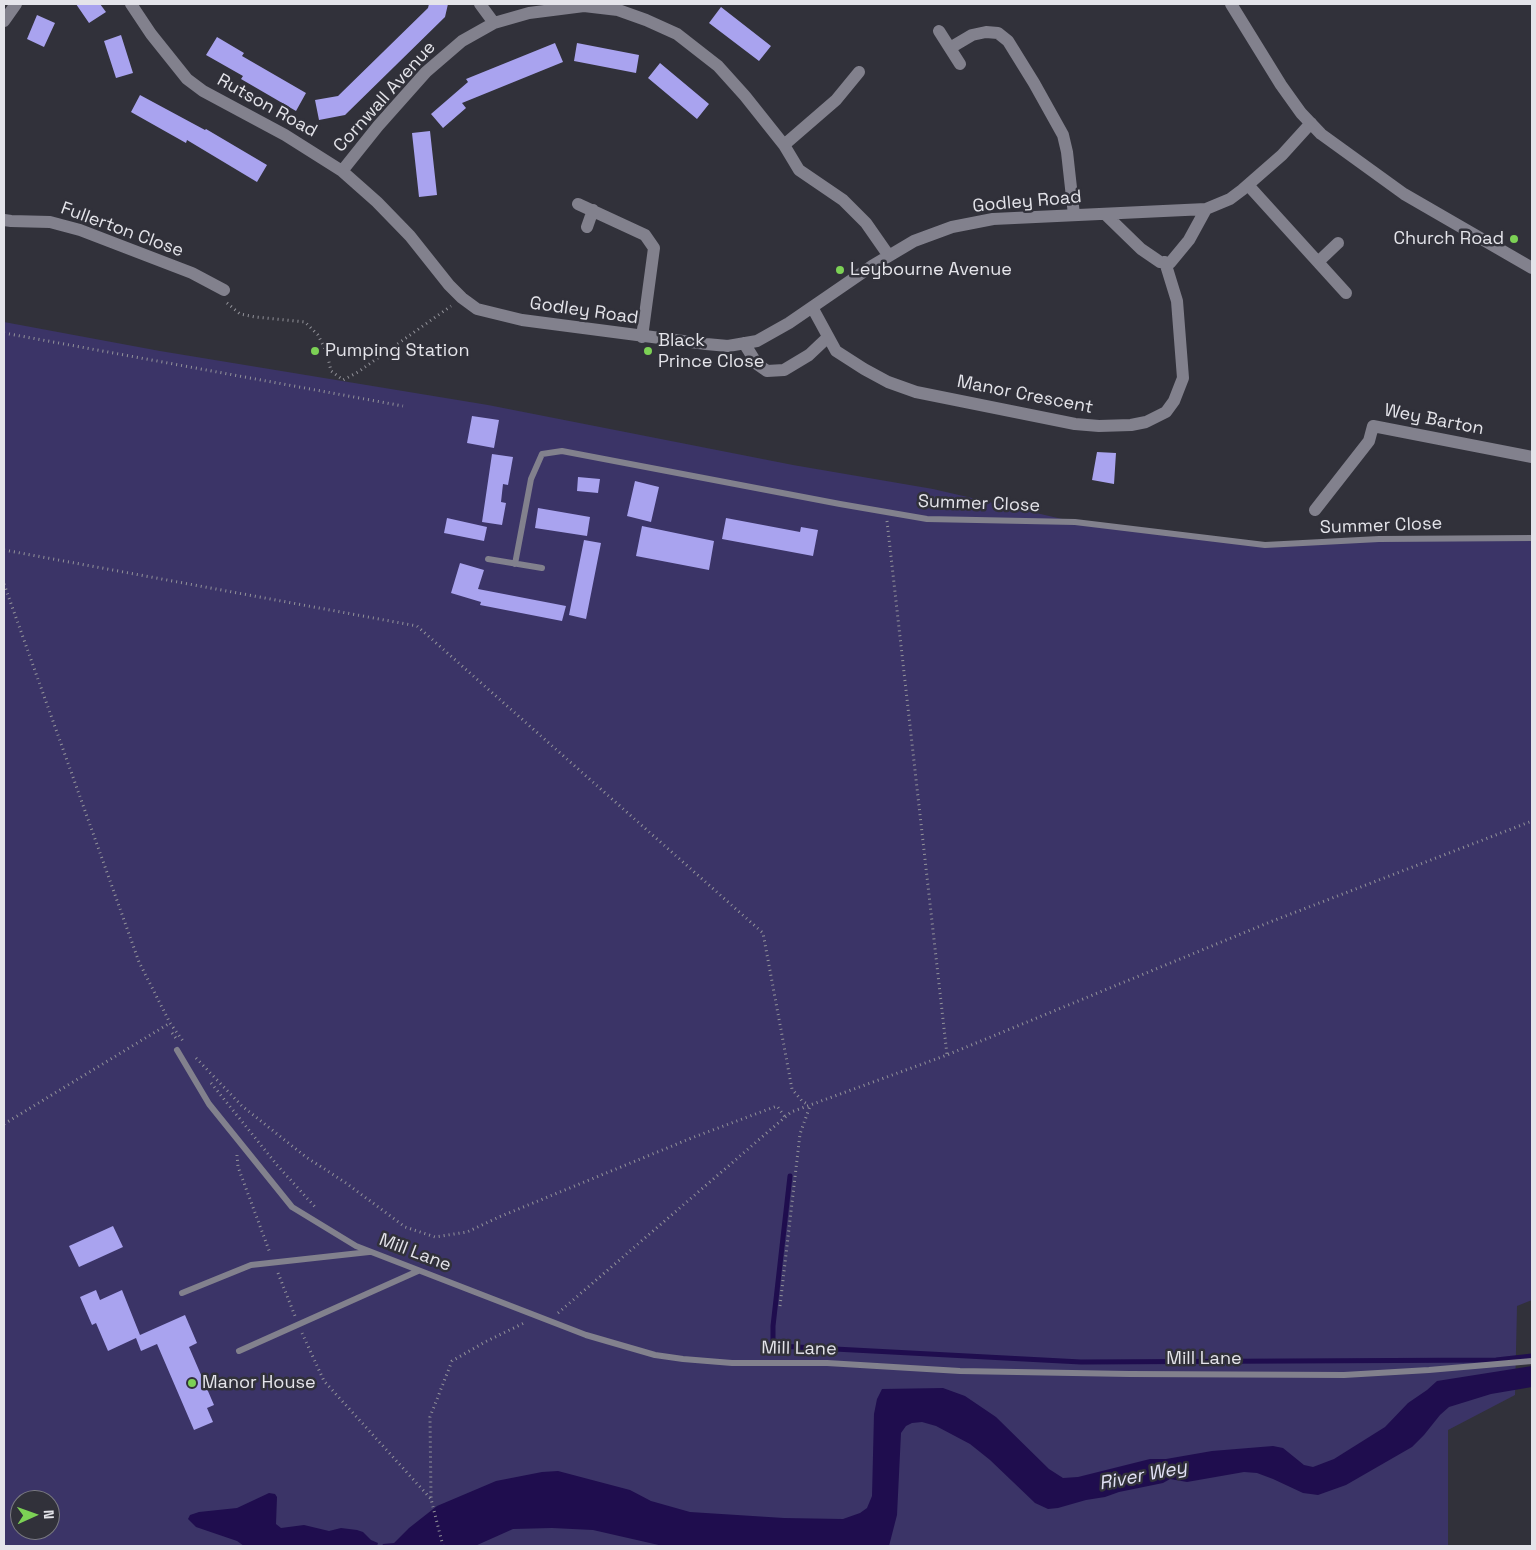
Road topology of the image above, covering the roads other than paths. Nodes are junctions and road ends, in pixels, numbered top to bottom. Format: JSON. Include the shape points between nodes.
{"nodes":[{"id":1,"x":16,"y":4,"type":"edge"},
{"id":2,"x":131,"y":4,"type":"edge"},
{"id":3,"x":480,"y":4,"type":"edge"},
{"id":4,"x":1231,"y":4,"type":"edge"},
{"id":5,"x":618,"y":7,"type":"edge"},
{"id":6,"x":4,"y":21,"type":"edge"},
{"id":7,"x":494,"y":23,"type":"junction"},
{"id":8,"x":939,"y":31,"type":"dead end"},
{"id":9,"x":950,"y":48,"type":"junction"},
{"id":10,"x":960,"y":64,"type":"dead end"},
{"id":11,"x":859,"y":72,"type":"dead end"},
{"id":12,"x":1311,"y":123,"type":"junction"},
{"id":13,"x":784,"y":145,"type":"junction"},
{"id":14,"x":342,"y":170,"type":"junction"},
{"id":15,"x":1248,"y":185,"type":"junction"},
{"id":16,"x":578,"y":204,"type":"dead end"},
{"id":17,"x":1206,"y":208,"type":"junction"},
{"id":18,"x":593,"y":210,"type":"junction"},
{"id":19,"x":1105,"y":214,"type":"junction"},
{"id":20,"x":1074,"y":216,"type":"junction"},
{"id":21,"x":4,"y":220,"type":"edge"},
{"id":22,"x":587,"y":227,"type":"dead end"},
{"id":23,"x":1338,"y":243,"type":"dead end"},
{"id":24,"x":889,"y":256,"type":"junction"},
{"id":25,"x":1165,"y":262,"type":"junction"},
{"id":26,"x":1318,"y":262,"type":"junction"},
{"id":27,"x":436,"y":268,"type":"joint"},
{"id":28,"x":1532,"y":268,"type":"edge"},
{"id":29,"x":224,"y":290,"type":"road end"},
{"id":30,"x":1346,"y":293,"type":"dead end"},
{"id":31,"x":812,"y":307,"type":"junction"},
{"id":32,"x":642,"y":337,"type":"junction"},
{"id":33,"x":827,"y":338,"type":"junction"},
{"id":34,"x":744,"y":343,"type":"junction"},
{"id":35,"x":1532,"y":457,"type":"edge"},
{"id":36,"x":1314,"y":510,"type":"dead end"},
{"id":37,"x":1532,"y":538,"type":"edge"},
{"id":38,"x":488,"y":559,"type":"dead end"},
{"id":39,"x":515,"y":564,"type":"junction"},
{"id":40,"x":542,"y":568,"type":"dead end"},
{"id":41,"x":180,"y":1048,"type":"road end"},
{"id":42,"x":370,"y":1252,"type":"junction"},
{"id":43,"x":418,"y":1271,"type":"junction"},
{"id":44,"x":182,"y":1293,"type":"dead end"},
{"id":45,"x":239,"y":1351,"type":"dead end"},
{"id":46,"x":1532,"y":1361,"type":"edge"}],
"edges":[{"from":1,"to":6,"type":"street"},
{"from":2,"to":14,"type":"street","name":"Rutson Road","via":[[187,79]]},
{"from":3,"to":7,"type":"street"},
{"from":4,"to":12,"type":"street","via":[[1280,85]]},
{"from":5,"to":7,"type":"street","name":"Cornwall Avenue","via":[[584,6],[529,12]]},
{"from":5,"to":13,"type":"street","name":"Cornwall Avenue","via":[[676,34],[718,66]]},
{"from":7,"to":14,"type":"street","name":"Cornwall Avenue","via":[[462,41],[426,72]]},
{"from":8,"to":9,"type":"street"},
{"from":9,"to":10,"type":"street"},
{"from":9,"to":20,"type":"street","via":[[972,35],[986,32],[998,33],[1008,41],[1063,135]]},
{"from":11,"to":13,"type":"street","via":[[836,100]]},
{"from":12,"to":15,"type":"street","name":"Godley Road"},
{"from":12,"to":28,"type":"street","via":[[1329,140],[1404,194]]},
{"from":13,"to":24,"type":"street","via":[[799,170],[843,200],[866,223]]},
{"from":14,"to":27,"type":"street","name":"Rutson Road"},
{"from":15,"to":17,"type":"street","name":"Godley Road","via":[[1230,199]]},
{"from":15,"to":26,"type":"street"},
{"from":16,"to":18,"type":"street"},
{"from":17,"to":19,"type":"street","name":"Godley Road"},
{"from":17,"to":25,"type":"street","via":[[1189,240],[1170,263]]},
{"from":18,"to":22,"type":"street"},
{"from":18,"to":32,"type":"street","via":[[645,235],[654,248]]},
{"from":19,"to":20,"type":"street","name":"Godley Road"},
{"from":19,"to":25,"type":"street","via":[[1140,249]]},
{"from":20,"to":24,"type":"street","name":"Godley Road","via":[[993,220],[952,227],[914,241]]},
{"from":21,"to":29,"type":"street","name":"Fullerton Close","via":[[50,222],[80,230],[192,273]]},
{"from":23,"to":26,"type":"street"},
{"from":24,"to":31,"type":"street","name":"Godley Road"},
{"from":25,"to":33,"type":"street","name":"Manor Crescent","via":[[1177,301],[1183,378],[1166,412],[1146,422],[1098,426],[1074,424],[916,392],[864,369],[836,351]]},
{"from":26,"to":30,"type":"street"},
{"from":27,"to":32,"type":"street","name":"Godley Road","via":[[476,309],[522,320]]},
{"from":31,"to":33,"type":"street","name":"Manor Crescent"},
{"from":31,"to":34,"type":"street","name":"Godley Road","via":[[757,341]]},
{"from":32,"to":34,"type":"street","name":"Godley Road","via":[[728,346]]},
{"from":33,"to":34,"type":"street","via":[[809,355],[784,370],[767,371],[757,364]]},
{"from":35,"to":36,"type":"street","name":"Wey Barton","via":[[1373,426],[1369,441]]},
{"from":37,"to":39,"type":"lane","name":"Summer Close","via":[[1379,539],[1265,545],[1074,522],[927,518],[830,503],[562,451],[542,454],[531,479]]},
{"from":38,"to":39,"type":"lane"},
{"from":39,"to":40,"type":"lane"},
{"from":41,"to":42,"type":"lane","name":"Mill Lane","via":[[209,1104],[292,1207]]},
{"from":42,"to":43,"type":"lane","name":"Mill Lane"},
{"from":42,"to":44,"type":"lane","via":[[251,1266]]},
{"from":43,"to":45,"type":"lane"},
{"from":43,"to":46,"type":"lane","name":"Mill Lane","via":[[586,1335],[684,1360],[827,1363],[960,1371],[1344,1375]]}]}
